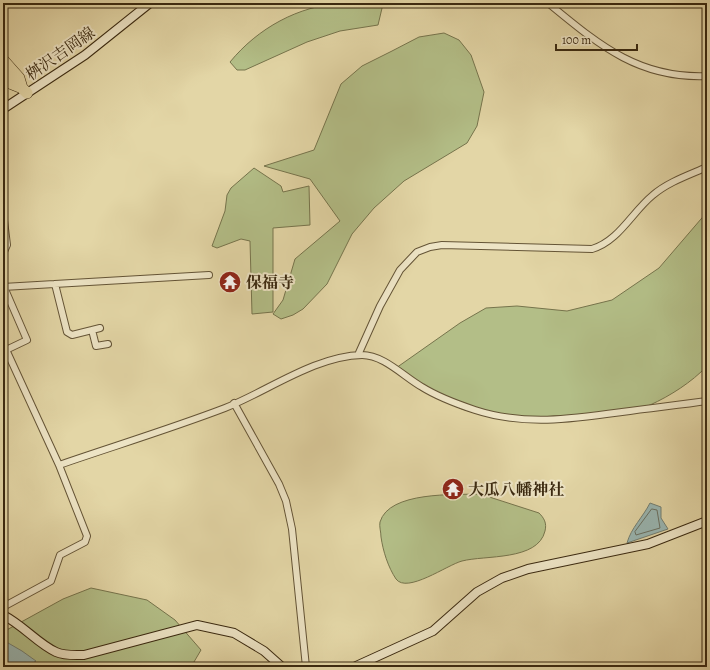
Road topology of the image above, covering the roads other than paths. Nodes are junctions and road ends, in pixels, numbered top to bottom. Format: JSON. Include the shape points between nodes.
{"nodes":[{"id":1,"x":150,"y":3,"type":"edge"},
{"id":2,"x":548,"y":3,"type":"edge"},
{"id":3,"x":3,"y":60,"type":"edge"},
{"id":4,"x":3,"y":74,"type":"edge"},
{"id":5,"x":707,"y":76,"type":"edge"},
{"id":6,"x":25,"y":91,"type":"junction"},
{"id":7,"x":3,"y":109,"type":"edge"},
{"id":8,"x":707,"y":167,"type":"edge"},
{"id":9,"x":3,"y":212,"type":"edge"},
{"id":10,"x":4,"y":223,"type":"edge"},
{"id":11,"x":3,"y":254,"type":"edge"},
{"id":12,"x":209,"y":275,"type":"dead end"},
{"id":13,"x":55,"y":284,"type":"junction"},
{"id":14,"x":4,"y":287,"type":"edge"},
{"id":15,"x":100,"y":328,"type":"dead end"},
{"id":16,"x":92,"y":330,"type":"junction"},
{"id":17,"x":3,"y":343,"type":"edge"},
{"id":18,"x":108,"y":344,"type":"dead end"},
{"id":19,"x":6,"y":350,"type":"junction"},
{"id":20,"x":358,"y":355,"type":"junction"},
{"id":21,"x":707,"y":401,"type":"edge"},
{"id":22,"x":234,"y":403,"type":"junction"},
{"id":23,"x":59,"y":465,"type":"junction"},
{"id":24,"x":707,"y":521,"type":"edge"},
{"id":25,"x":3,"y":607,"type":"edge"},
{"id":26,"x":3,"y":615,"type":"edge"},
{"id":27,"x":282,"y":667,"type":"edge"},
{"id":28,"x":306,"y":667,"type":"edge"},
{"id":29,"x":354,"y":667,"type":"edge"}],
"edges":[{"from":1,"to":6,"type":"street","name":"桝沢吉岡線","via":[[84,55]]},
{"from":2,"to":5,"type":"street","via":[[590,37],[628,62],[664,74]]},
{"from":3,"to":6,"type":"highway","via":[[19,78]]},
{"from":4,"to":6,"type":"highway","via":[[12,84]]},
{"from":6,"to":7,"type":"street","name":"桝沢吉岡線"},
{"from":8,"to":20,"type":"street","via":[[658,191],[607,243],[596,248],[442,245],[417,252],[400,270]]},
{"from":9,"to":10,"type":"street"},
{"from":10,"to":11,"type":"street","via":[[7,245]]},
{"from":12,"to":13,"type":"street"},
{"from":13,"to":14,"type":"street"},
{"from":13,"to":16,"type":"street","via":[[67,332],[72,335]]},
{"from":14,"to":19,"type":"street","via":[[27,340]]},
{"from":15,"to":16,"type":"street"},
{"from":16,"to":18,"type":"street","via":[[96,346]]},
{"from":17,"to":19,"type":"street"},
{"from":19,"to":23,"type":"street"},
{"from":20,"to":21,"type":"street","via":[[377,358],[432,393],[474,410],[520,419],[547,421]]},
{"from":20,"to":22,"type":"street","via":[[325,362]]},
{"from":22,"to":23,"type":"street"},
{"from":22,"to":28,"type":"street","via":[[276,477],[286,501],[292,529]]},
{"from":23,"to":25,"type":"street","via":[[86,539],[82,544],[60,555],[51,581]]},
{"from":24,"to":29,"type":"street","via":[[648,544],[528,569],[502,578],[477,592],[433,631]]},
{"from":26,"to":27,"type":"street","via":[[20,624],[57,652],[70,656],[84,655],[197,625],[234,633]]}]}
